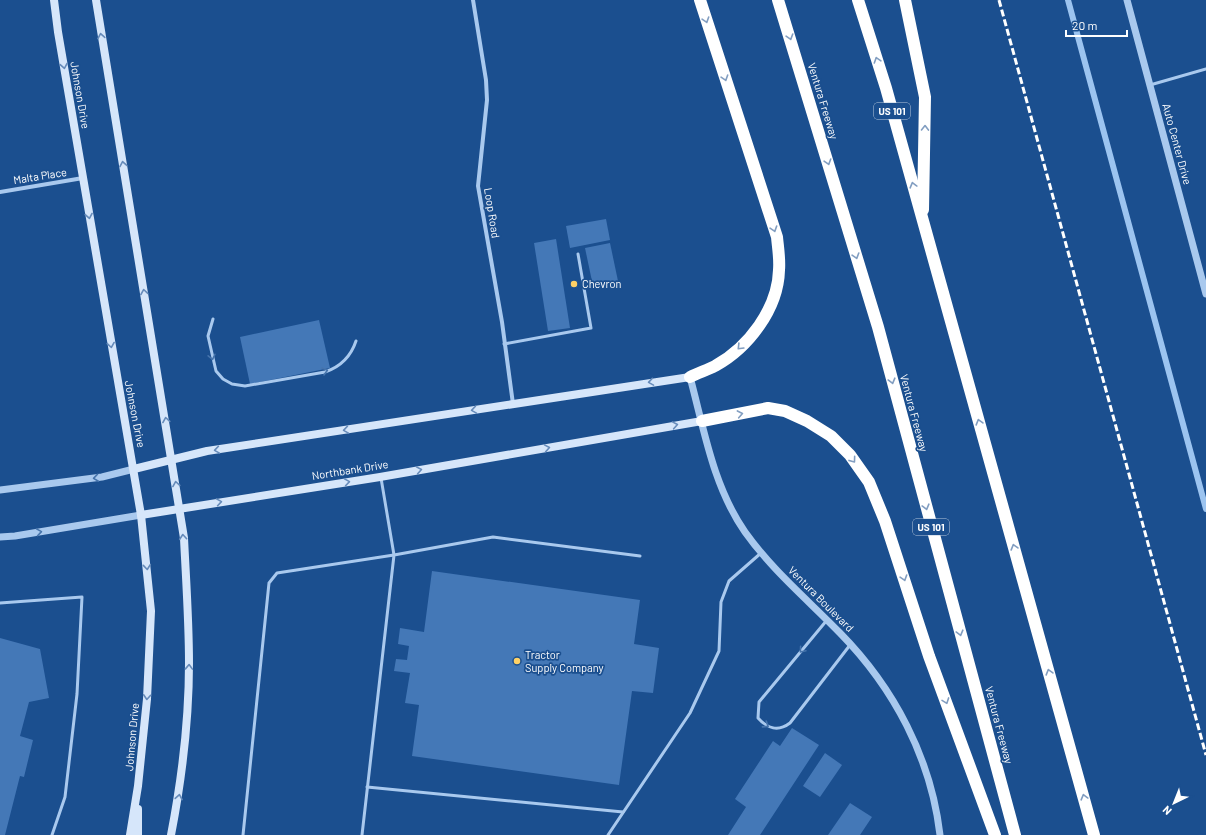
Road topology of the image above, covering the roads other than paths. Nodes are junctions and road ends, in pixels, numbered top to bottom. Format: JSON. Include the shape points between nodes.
{"nodes":[{"id":1,"x":54,"y":0,"type":"edge"},
{"id":2,"x":96,"y":0,"type":"edge"},
{"id":3,"x":473,"y":0,"type":"edge"},
{"id":4,"x":700,"y":0,"type":"edge"},
{"id":5,"x":778,"y":0,"type":"edge"},
{"id":6,"x":858,"y":0,"type":"edge"},
{"id":7,"x":905,"y":0,"type":"edge"},
{"id":8,"x":1127,"y":0,"type":"edge"},
{"id":9,"x":1206,"y":69,"type":"edge"},
{"id":10,"x":1150,"y":85,"type":"junction"},
{"id":11,"x":83,"y":178,"type":"junction"},
{"id":12,"x":0,"y":192,"type":"edge"},
{"id":13,"x":923,"y":223,"type":"junction"},
{"id":14,"x":578,"y":254,"type":"dead end"},
{"id":15,"x":1206,"y":290,"type":"edge"},
{"id":16,"x":213,"y":319,"type":"dead end"},
{"id":17,"x":356,"y":341,"type":"dead end"},
{"id":18,"x":504,"y":344,"type":"junction"},
{"id":19,"x":690,"y":376,"type":"junction"},
{"id":20,"x":513,"y":404,"type":"junction"},
{"id":21,"x":702,"y":421,"type":"junction"},
{"id":22,"x":172,"y":459,"type":"junction"},
{"id":23,"x":134,"y":469,"type":"junction"},
{"id":24,"x":380,"y":477,"type":"junction"},
{"id":25,"x":0,"y":490,"type":"edge"},
{"id":26,"x":180,"y":509,"type":"junction"},
{"id":27,"x":141,"y":514,"type":"junction"},
{"id":28,"x":0,"y":537,"type":"edge"},
{"id":29,"x":761,"y":553,"type":"junction"},
{"id":30,"x":394,"y":555,"type":"junction"},
{"id":31,"x":640,"y":556,"type":"dead end"},
{"id":32,"x":0,"y":603,"type":"edge"},
{"id":33,"x":827,"y":620,"type":"junction"},
{"id":34,"x":851,"y":644,"type":"junction"},
{"id":35,"x":138,"y":786,"type":"junction"},
{"id":36,"x":367,"y":787,"type":"junction"},
{"id":37,"x":623,"y":812,"type":"junction"},
{"id":38,"x":52,"y":835,"type":"edge"},
{"id":39,"x":130,"y":835,"type":"edge"},
{"id":40,"x":138,"y":835,"type":"edge"},
{"id":41,"x":171,"y":835,"type":"edge"},
{"id":42,"x":243,"y":835,"type":"edge"},
{"id":43,"x":362,"y":835,"type":"edge"},
{"id":44,"x":608,"y":835,"type":"edge"},
{"id":45,"x":940,"y":835,"type":"edge"},
{"id":46,"x":995,"y":835,"type":"edge"},
{"id":47,"x":1015,"y":835,"type":"edge"},
{"id":48,"x":1094,"y":835,"type":"edge"}],
"edges":[{"from":1,"to":11,"type":"main road","name":"Johnson Drive","one_way":true},
{"from":22,"to":2,"type":"main road","one_way":true},
{"from":3,"to":18,"type":"street","name":"Loop Road","via":[[487,100],[478,186]]},
{"from":4,"to":19,"type":"highway","one_way":true,"via":[[777,237],[780,271],[773,301],[757,328],[738,350],[715,366]]},
{"from":5,"to":47,"type":"highway","name":"Ventura Freeway","number":"US 101","one_way":true,"via":[[878,328]]},
{"from":13,"to":6,"type":"highway","number":"US 101","one_way":true,"via":[[886,88]]},
{"from":13,"to":7,"type":"highway","one_way":true,"via":[[925,97]]},
{"from":8,"to":10,"type":"street","name":"Auto Center Drive"},
{"from":9,"to":10,"type":"lane"},
{"from":10,"to":15,"type":"street","name":"Auto Center Drive"},
{"from":11,"to":12,"type":"street","name":"Malta Place"},
{"from":11,"to":23,"type":"main road","name":"Johnson Drive","one_way":true},
{"from":48,"to":13,"type":"highway","number":"US 101","one_way":true},
{"from":14,"to":18,"type":"lane","via":[[591,328]]},
{"from":16,"to":17,"type":"lane","one_way":true,"via":[[208,336],[216,371],[232,384],[245,386],[325,372],[336,368],[351,352]]},
{"from":18,"to":20,"type":"street","name":"Loop Road"},
{"from":19,"to":20,"type":"main road","one_way":true},
{"from":19,"to":21,"type":"street","name":"Ventura Boulevard"},
{"from":20,"to":22,"type":"main road","one_way":true,"via":[[213,450]]},
{"from":24,"to":21,"type":"main road","name":"Northbank Drive","one_way":true},
{"from":21,"to":29,"type":"street","name":"Ventura Boulevard","via":[[723,491],[744,530]]},
{"from":21,"to":46,"type":"highway","one_way":true,"via":[[768,408],[785,411],[831,436],[850,455],[869,482],[885,521],[929,656]]},
{"from":22,"to":23,"type":"main road"},
{"from":26,"to":22,"type":"main road","one_way":true},
{"from":23,"to":25,"type":"street","one_way":true,"via":[[102,477]]},
{"from":23,"to":27,"type":"main road","name":"Johnson Drive"},
{"from":26,"to":24,"type":"main road","name":"Northbank Drive","one_way":true},
{"from":24,"to":30,"type":"lane"},
{"from":26,"to":27,"type":"main road","name":"Northbank Drive"},
{"from":41,"to":26,"type":"main road","one_way":true,"via":[[180,794],[185,747],[189,664],[188,612]]},
{"from":28,"to":27,"type":"street","name":"Northbank Drive","one_way":true},
{"from":27,"to":35,"type":"main road","name":"Johnson Drive","one_way":true,"via":[[151,611]]},
{"from":29,"to":33,"type":"street","name":"Ventura Boulevard"},
{"from":29,"to":37,"type":"lane","via":[[729,581],[721,602],[719,651],[690,713]]},
{"from":30,"to":31,"type":"lane","via":[[493,537]]},
{"from":30,"to":36,"type":"lane"},
{"from":30,"to":42,"type":"lane","via":[[277,573],[269,583]]},
{"from":32,"to":38,"type":"lane","via":[[82,597],[78,694],[66,789]]},
{"from":33,"to":34,"type":"street","name":"Ventura Boulevard"},
{"from":33,"to":34,"type":"lane","one_way":true,"via":[[759,702],[758,718],[763,724],[774,729],[783,728],[790,722]]},
{"from":34,"to":45,"type":"street","name":"Ventura Boulevard","via":[[880,679],[910,732],[928,779]]},
{"from":35,"to":39,"type":"main road","name":"Johnson Drive"},
{"from":35,"to":40,"type":"main road"},
{"from":36,"to":37,"type":"lane"},
{"from":36,"to":43,"type":"lane"},
{"from":37,"to":44,"type":"lane"}]}
